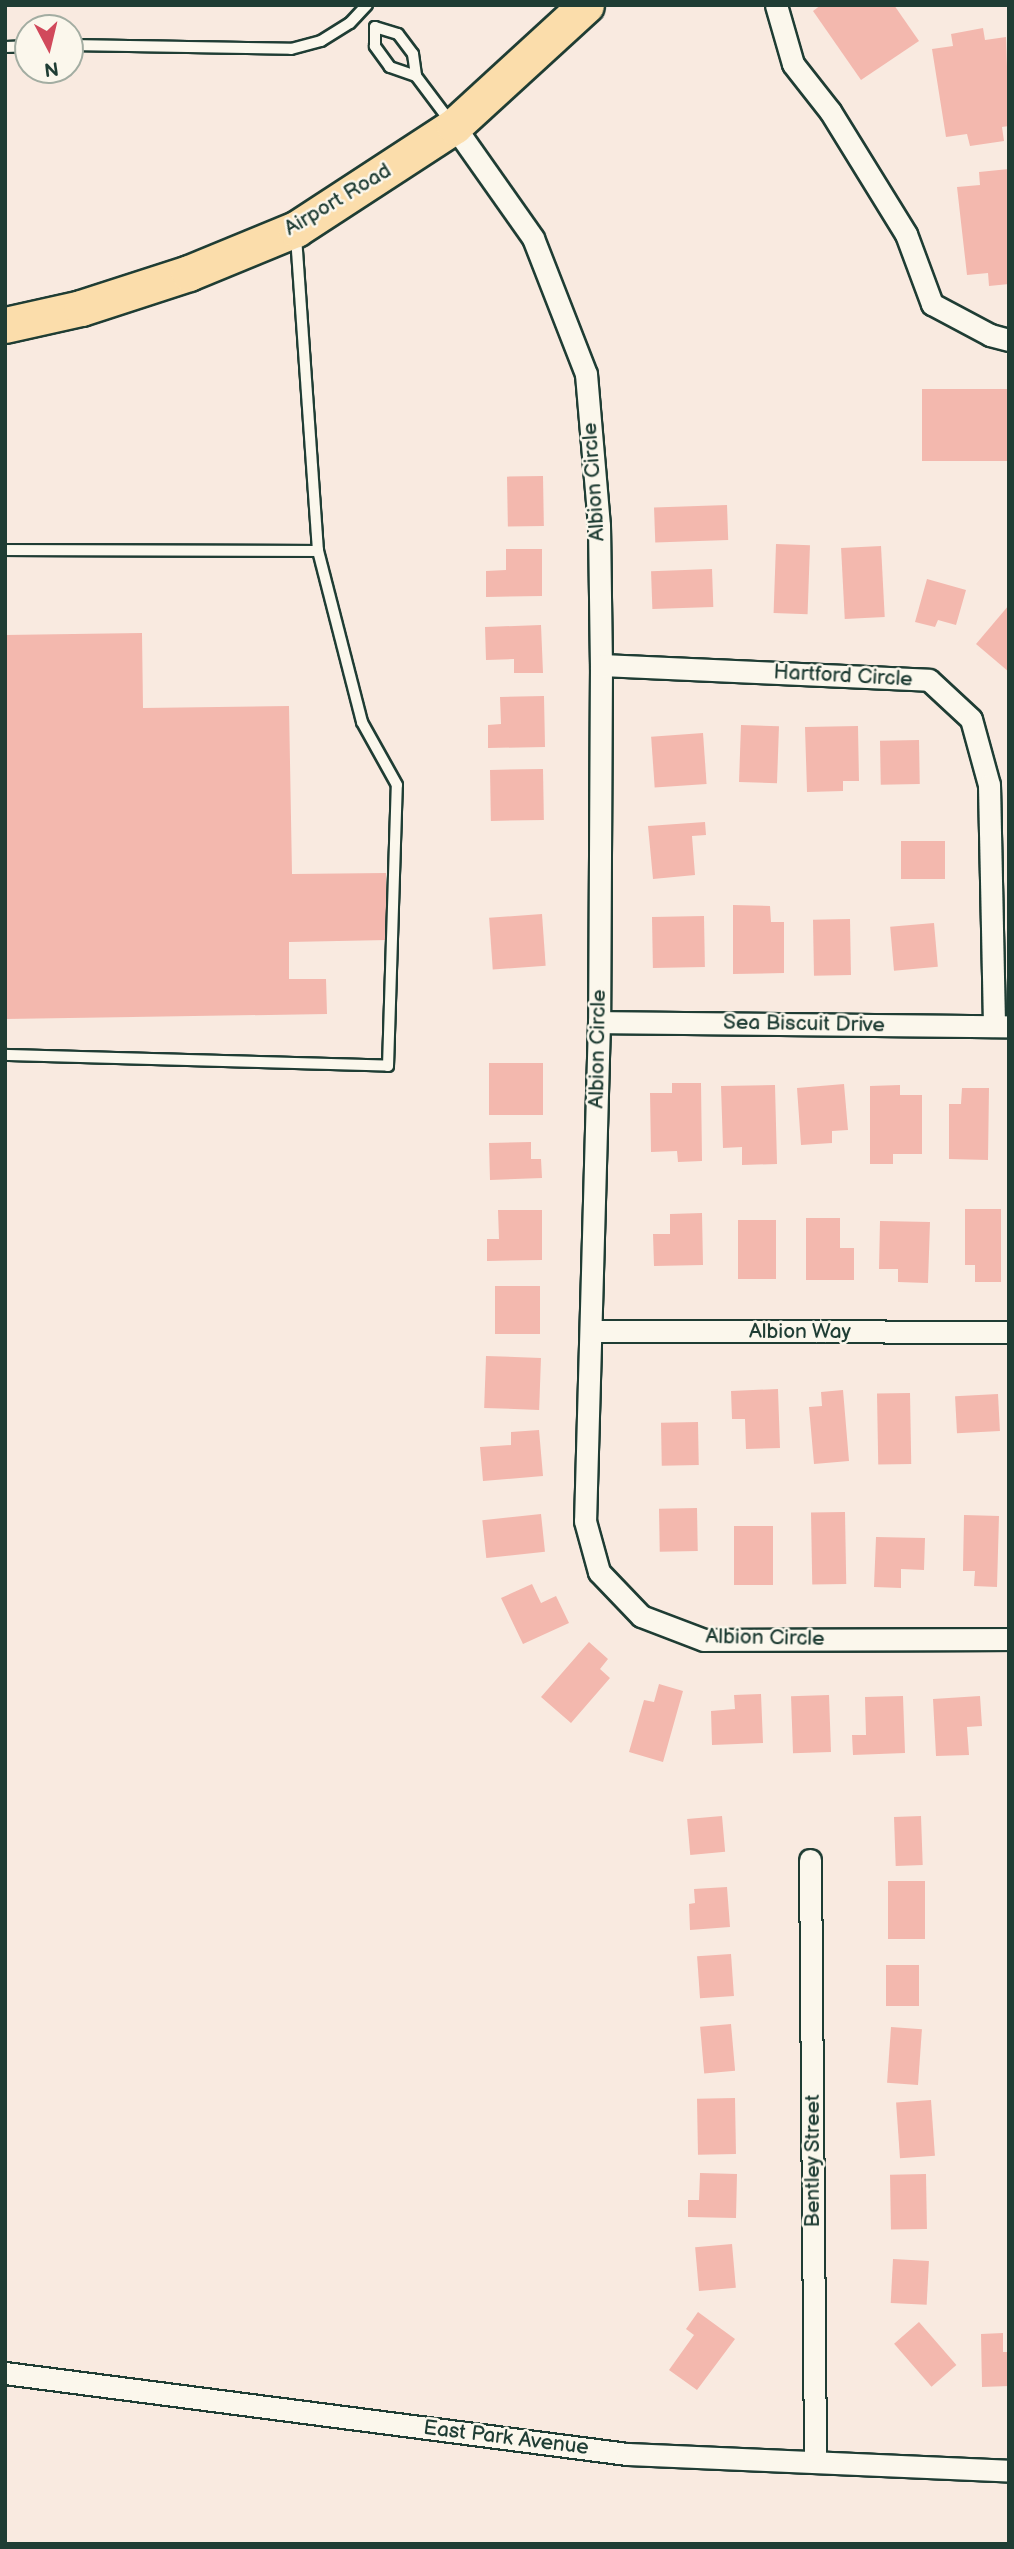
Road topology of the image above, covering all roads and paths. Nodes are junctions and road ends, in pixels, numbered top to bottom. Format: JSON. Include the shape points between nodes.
{"nodes":[{"id":1,"x":586,"y":5,"type":"edge"},
{"id":2,"x":776,"y":5,"type":"edge"},
{"id":3,"x":364,"y":8,"type":"edge"},
{"id":4,"x":375,"y":27,"type":"junction"},
{"id":5,"x":84,"y":45,"type":"edge"},
{"id":6,"x":416,"y":76,"type":"junction"},
{"id":7,"x":454,"y":126,"type":"junction"},
{"id":8,"x":296,"y":229,"type":"junction"},
{"id":9,"x":5,"y":324,"type":"edge"},
{"id":10,"x":1009,"y":340,"type":"edge"},
{"id":11,"x":5,"y":550,"type":"edge"},
{"id":12,"x":318,"y":551,"type":"junction"},
{"id":13,"x":601,"y":665,"type":"junction"},
{"id":14,"x":599,"y":1023,"type":"junction"},
{"id":15,"x":1002,"y":1026,"type":"edge"},
{"id":16,"x":5,"y":1055,"type":"edge"},
{"id":17,"x":591,"y":1331,"type":"junction"},
{"id":18,"x":1009,"y":1332,"type":"edge"},
{"id":19,"x":1009,"y":1639,"type":"edge"},
{"id":20,"x":810,"y":1860,"type":"dead end"},
{"id":21,"x":5,"y":2373,"type":"edge"},
{"id":22,"x":815,"y":2462,"type":"junction"},
{"id":23,"x":1009,"y":2471,"type":"edge"}],
"edges":[{"from":1,"to":7,"type":"highway","name":"Airport Road"},
{"from":2,"to":10,"type":"street","via":[[793,64],[830,111],[906,234],[932,304],[990,335]]},
{"from":3,"to":4,"type":"lane"},
{"from":3,"to":5,"type":"lane","via":[[321,41],[291,49]]},
{"from":4,"to":6,"type":"lane","via":[[398,34],[413,54]]},
{"from":4,"to":6,"type":"lane","via":[[375,47],[390,67]]},
{"from":6,"to":7,"type":"lane"},
{"from":7,"to":8,"type":"highway","name":"Airport Road"},
{"from":7,"to":13,"type":"street","name":"Albion Circle","via":[[533,238],[586,374],[599,524]]},
{"from":8,"to":9,"type":"highway","name":"Airport Road","via":[[189,273],[81,308]]},
{"from":8,"to":12,"type":"lane"},
{"from":11,"to":12,"type":"lane"},
{"from":12,"to":16,"type":"lane","via":[[362,722],[397,785],[388,1066]]},
{"from":13,"to":14,"type":"street","name":"Albion Circle"},
{"from":13,"to":15,"type":"street","name":"Hartford Circle","via":[[929,680],[971,719],[989,785]]},
{"from":14,"to":15,"type":"street","name":"Sea Biscuit Drive"},
{"from":14,"to":17,"type":"street","name":"Albion Circle"},
{"from":17,"to":18,"type":"street","name":"Albion Way"},
{"from":17,"to":19,"type":"street","name":"Albion Circle","via":[[585,1521],[599,1572],[641,1616],[704,1640]]},
{"from":20,"to":22,"type":"street","name":"Bentley Street"},
{"from":21,"to":22,"type":"street","name":"East Park Avenue","via":[[627,2454]]},
{"from":22,"to":23,"type":"street","name":"East Park Avenue"}]}
